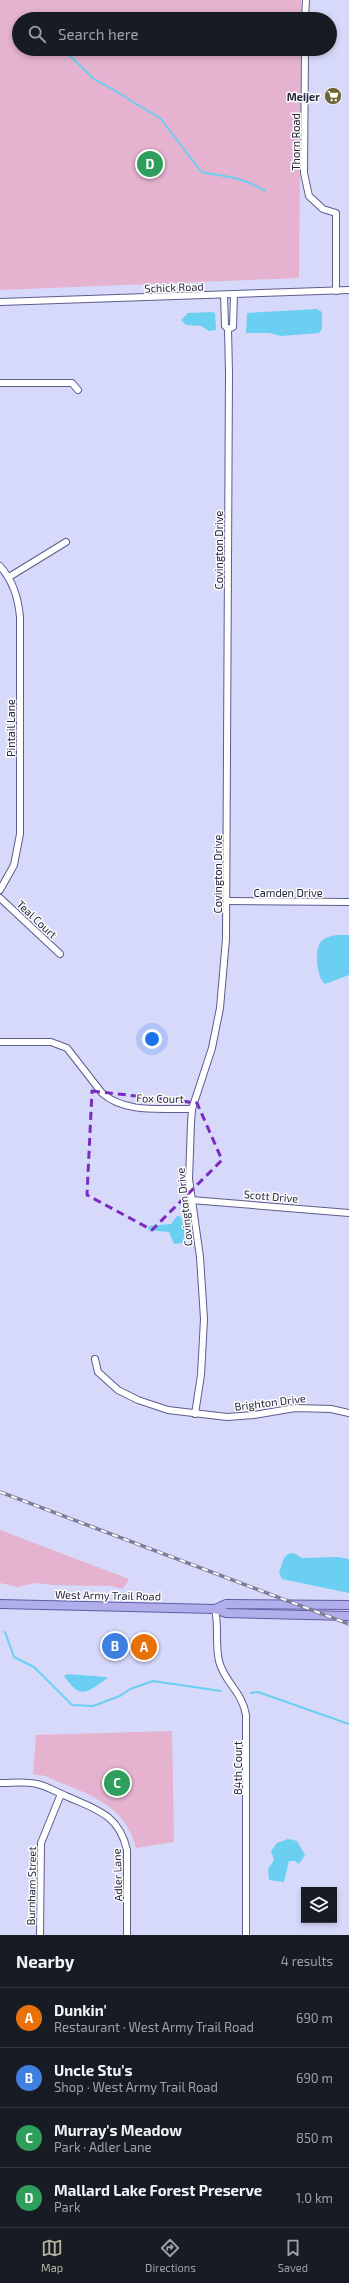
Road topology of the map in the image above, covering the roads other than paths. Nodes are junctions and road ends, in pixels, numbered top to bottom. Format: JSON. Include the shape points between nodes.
{"nodes":[{"id":1,"x":306,"y":0,"type":"edge"},
{"id":2,"x":305,"y":12,"type":"edge"},
{"id":3,"x":305,"y":56,"type":"edge"},
{"id":4,"x":349,"y":290,"type":"edge"},
{"id":5,"x":336,"y":291,"type":"junction"},
{"id":6,"x":224,"y":295,"type":"junction"},
{"id":7,"x":234,"y":295,"type":"junction"},
{"id":8,"x":0,"y":302,"type":"edge"},
{"id":9,"x":228,"y":329,"type":"junction"},
{"id":10,"x":0,"y":382,"type":"edge"},
{"id":11,"x":78,"y":390,"type":"dead end"},
{"id":12,"x":66,"y":542,"type":"dead end"},
{"id":13,"x":0,"y":566,"type":"edge"},
{"id":14,"x":9,"y":576,"type":"junction"},
{"id":15,"x":0,"y":890,"type":"edge"},
{"id":16,"x":0,"y":898,"type":"edge"},
{"id":17,"x":227,"y":901,"type":"junction"},
{"id":18,"x":349,"y":902,"type":"edge"},
{"id":19,"x":60,"y":954,"type":"dead end"},
{"id":20,"x":0,"y":1042,"type":"edge"},
{"id":21,"x":192,"y":1109,"type":"junction"},
{"id":22,"x":191,"y":1200,"type":"junction"},
{"id":23,"x":349,"y":1213,"type":"edge"},
{"id":24,"x":95,"y":1359,"type":"dead end"},
{"id":25,"x":349,"y":1413,"type":"edge"},
{"id":26,"x":195,"y":1414,"type":"junction"},
{"id":27,"x":0,"y":1604,"type":"edge"},
{"id":28,"x":349,"y":1605,"type":"edge"},
{"id":29,"x":215,"y":1608,"type":"junction"},
{"id":30,"x":349,"y":1616,"type":"edge"},
{"id":31,"x":0,"y":1783,"type":"edge"},
{"id":32,"x":62,"y":1794,"type":"junction"},
{"id":33,"x":40,"y":1935,"type":"edge"},
{"id":34,"x":128,"y":1935,"type":"edge"},
{"id":35,"x":246,"y":1935,"type":"edge"}],
"edges":[{"from":1,"to":2,"type":"street"},
{"from":3,"to":5,"type":"street","name":"Thorn Road","via":[[304,173],[309,196],[323,209],[336,213]]},
{"from":4,"to":5,"type":"street","name":"Schick Road"},
{"from":5,"to":7,"type":"street","name":"Schick Road"},
{"from":6,"to":7,"type":"street","name":"Schick Road"},
{"from":6,"to":8,"type":"street","name":"Schick Road"},
{"from":6,"to":9,"type":"street","name":"Covington Drive","via":[[225,326]]},
{"from":7,"to":9,"type":"street","name":"Covington Drive","via":[[233,327]]},
{"from":9,"to":17,"type":"street","name":"Covington Drive"},
{"from":10,"to":11,"type":"street","via":[[72,383]]},
{"from":12,"to":14,"type":"street"},
{"from":13,"to":14,"type":"street","name":"Pintail Lane"},
{"from":14,"to":15,"type":"street","name":"Pintail Lane","via":[[18,598],[20,617],[20,834],[14,866]]},
{"from":16,"to":19,"type":"street","name":"Teal Court"},
{"from":17,"to":18,"type":"street","name":"Camden Drive"},
{"from":17,"to":21,"type":"street","name":"Covington Drive","via":[[220,1008],[212,1048]]},
{"from":20,"to":21,"type":"street","name":"Fox Court","via":[[46,1041],[68,1048],[102,1093],[128,1108]]},
{"from":21,"to":22,"type":"street","name":"Covington Drive","via":[[189,1157]]},
{"from":22,"to":23,"type":"street","name":"Scott Drive"},
{"from":22,"to":26,"type":"street","name":"Covington Drive","via":[[200,1257],[204,1319],[201,1375]]},
{"from":24,"to":26,"type":"street","name":"Brighton Drive","via":[[98,1372],[118,1390],[168,1410]]},
{"from":25,"to":26,"type":"street","name":"Brighton Drive","via":[[295,1408],[227,1417]]},
{"from":27,"to":29,"type":"main road","name":"West Army Trail Road"},
{"from":28,"to":29,"type":"main road","name":"West Army Trail Road","via":[[226,1604]]},
{"from":29,"to":30,"type":"main road","name":"West Army Trail Road","via":[[226,1613]]},
{"from":29,"to":35,"type":"street","name":"84th Court","via":[[219,1661],[240,1695],[246,1715]]},
{"from":31,"to":32,"type":"street","name":"Adler Lane","via":[[37,1784]]},
{"from":32,"to":33,"type":"street","name":"Burnham Street","via":[[41,1843]]},
{"from":32,"to":34,"type":"street","name":"Adler Lane","via":[[105,1814],[117,1825],[123,1836],[128,1857]]}]}
